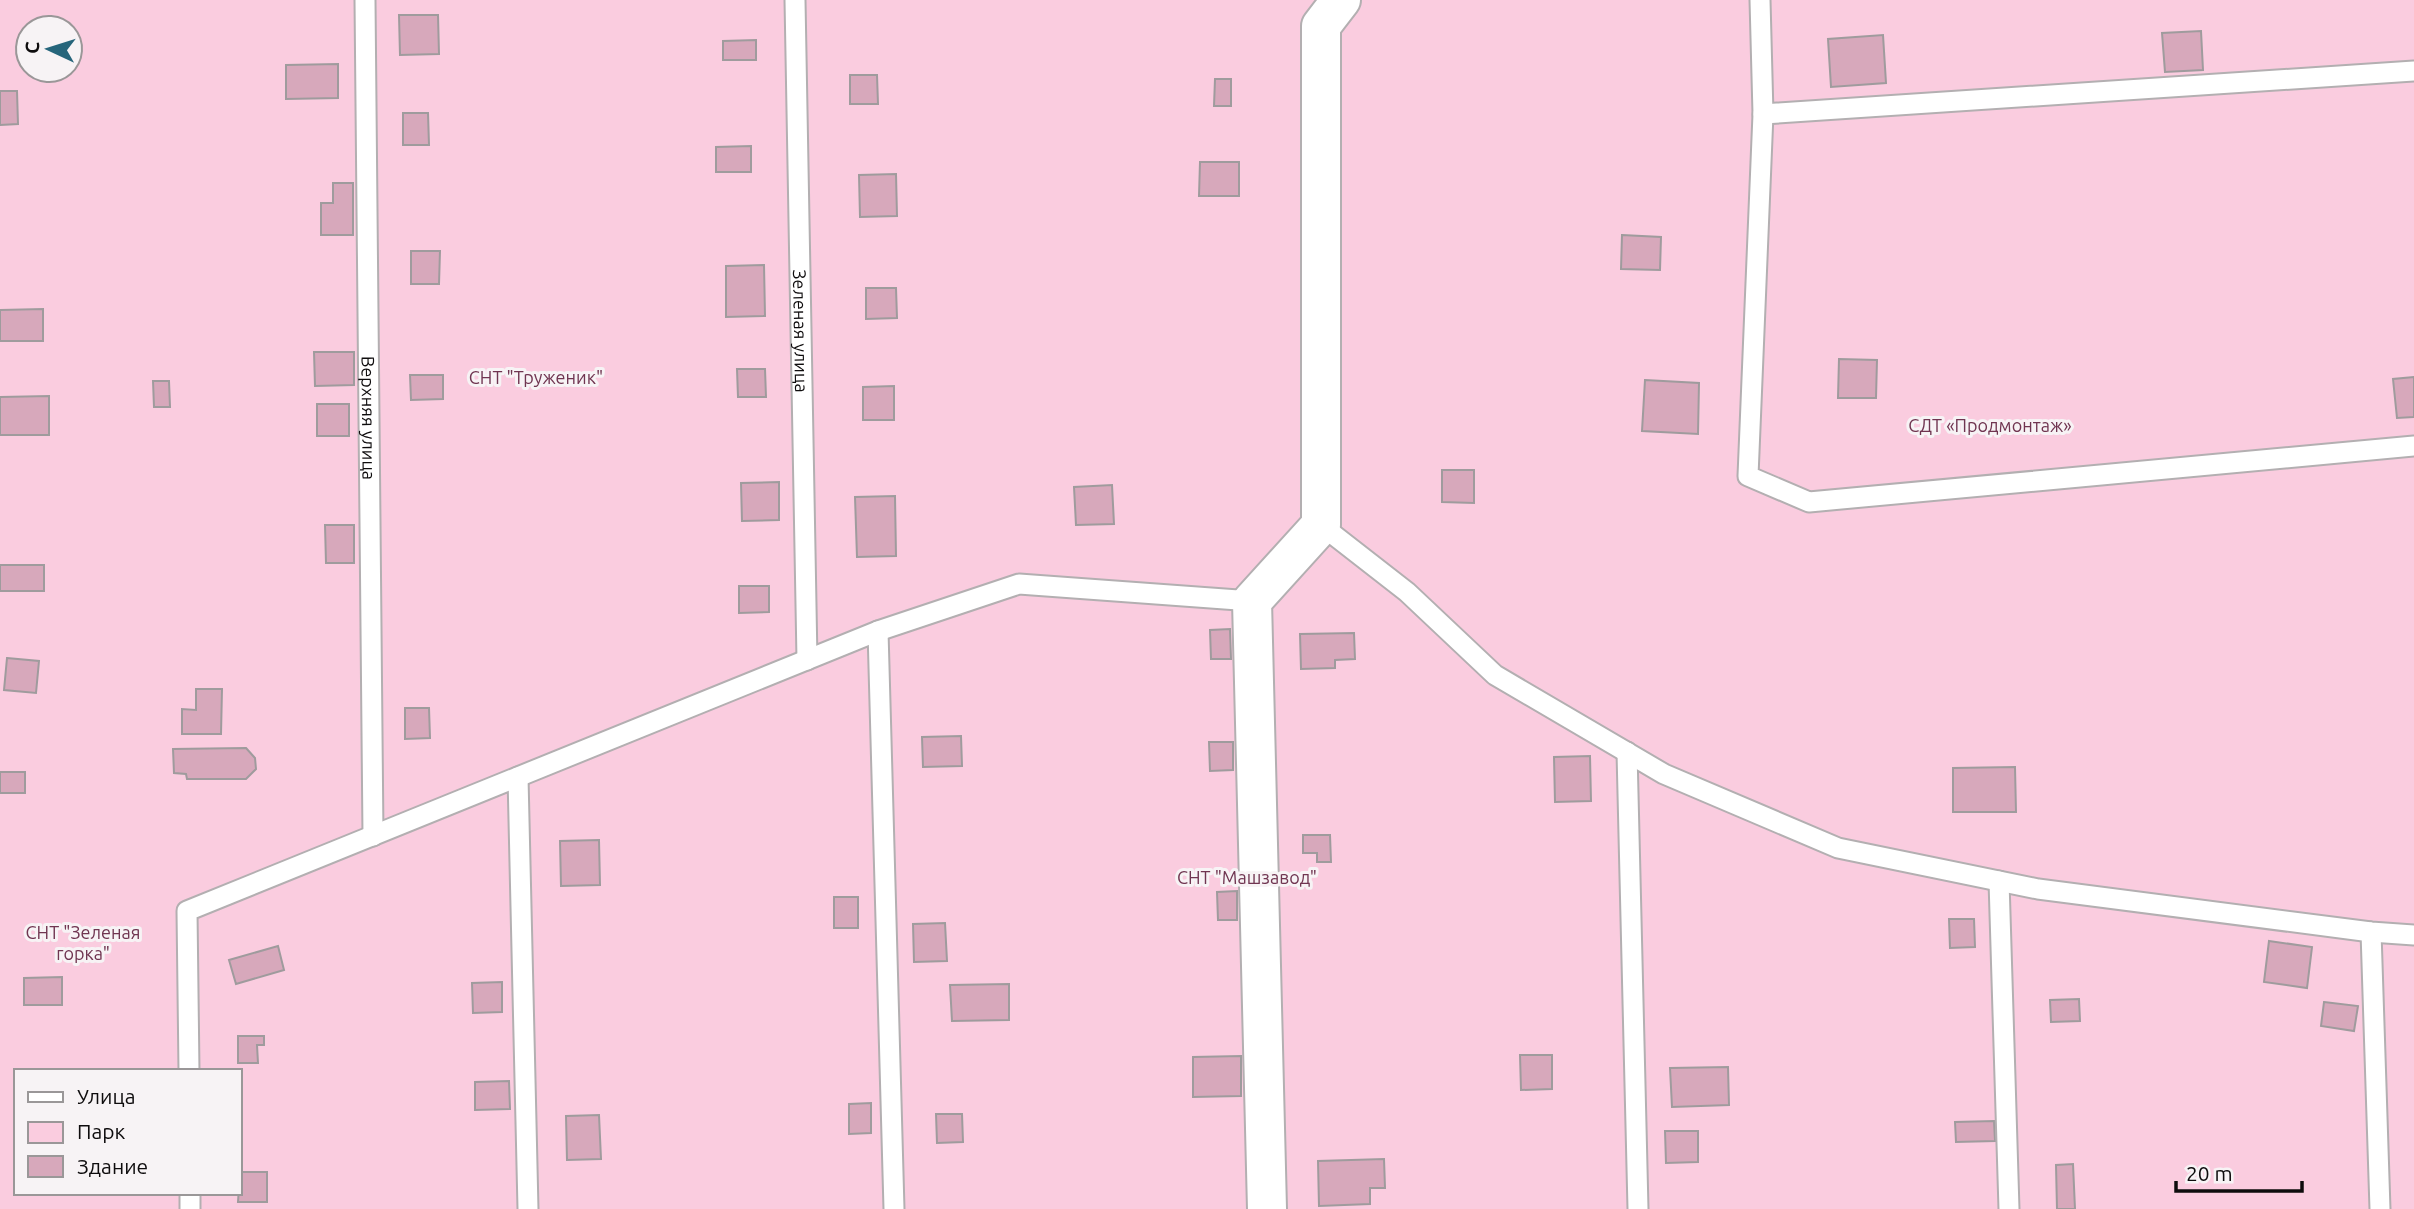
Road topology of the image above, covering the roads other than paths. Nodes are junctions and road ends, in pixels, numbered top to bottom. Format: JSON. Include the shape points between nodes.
{"nodes":[{"id":1,"x":365,"y":0,"type":"edge"},
{"id":2,"x":795,"y":0,"type":"edge"},
{"id":3,"x":1341,"y":0,"type":"edge"},
{"id":4,"x":1760,"y":0,"type":"edge"},
{"id":5,"x":2414,"y":71,"type":"edge"},
{"id":6,"x":1763,"y":114,"type":"junction"},
{"id":7,"x":2414,"y":446,"type":"edge"},
{"id":8,"x":1321,"y":526,"type":"junction"},
{"id":9,"x":1252,"y":601,"type":"junction"},
{"id":10,"x":878,"y":631,"type":"junction"},
{"id":11,"x":807,"y":660,"type":"junction"},
{"id":12,"x":1627,"y":752,"type":"junction"},
{"id":13,"x":518,"y":777,"type":"junction"},
{"id":14,"x":373,"y":836,"type":"junction"},
{"id":15,"x":1999,"y":881,"type":"junction"},
{"id":16,"x":2371,"y":932,"type":"junction"},
{"id":17,"x":2414,"y":935,"type":"edge"},
{"id":18,"x":189,"y":1069,"type":"edge"},
{"id":19,"x":528,"y":1209,"type":"edge"},
{"id":20,"x":894,"y":1209,"type":"edge"},
{"id":21,"x":1267,"y":1209,"type":"edge"},
{"id":22,"x":1638,"y":1209,"type":"edge"},
{"id":23,"x":2009,"y":1209,"type":"edge"},
{"id":24,"x":2379,"y":1209,"type":"edge"}],
"edges":[{"from":1,"to":14,"type":"lane","name":"Верхняя улица"},
{"from":2,"to":11,"type":"lane","name":"Зеленая улица"},
{"from":3,"to":8,"type":"street","via":[[1321,26]]},
{"from":4,"to":6,"type":"lane"},
{"from":5,"to":6,"type":"lane"},
{"from":6,"to":7,"type":"lane","via":[[1748,476],[1809,502]]},
{"from":8,"to":9,"type":"street"},
{"from":8,"to":12,"type":"lane","via":[[1407,592],[1494,675]]},
{"from":9,"to":10,"type":"lane","via":[[1019,584]]},
{"from":9,"to":21,"type":"street"},
{"from":10,"to":11,"type":"lane"},
{"from":10,"to":20,"type":"lane"},
{"from":11,"to":13,"type":"lane"},
{"from":12,"to":15,"type":"lane","via":[[1664,774],[1838,848]]},
{"from":12,"to":22,"type":"lane"},
{"from":13,"to":14,"type":"lane"},
{"from":13,"to":19,"type":"lane"},
{"from":14,"to":18,"type":"lane","via":[[187,911]]},
{"from":15,"to":16,"type":"lane"},
{"from":15,"to":23,"type":"lane"},
{"from":16,"to":17,"type":"lane"},
{"from":16,"to":24,"type":"lane"}]}
